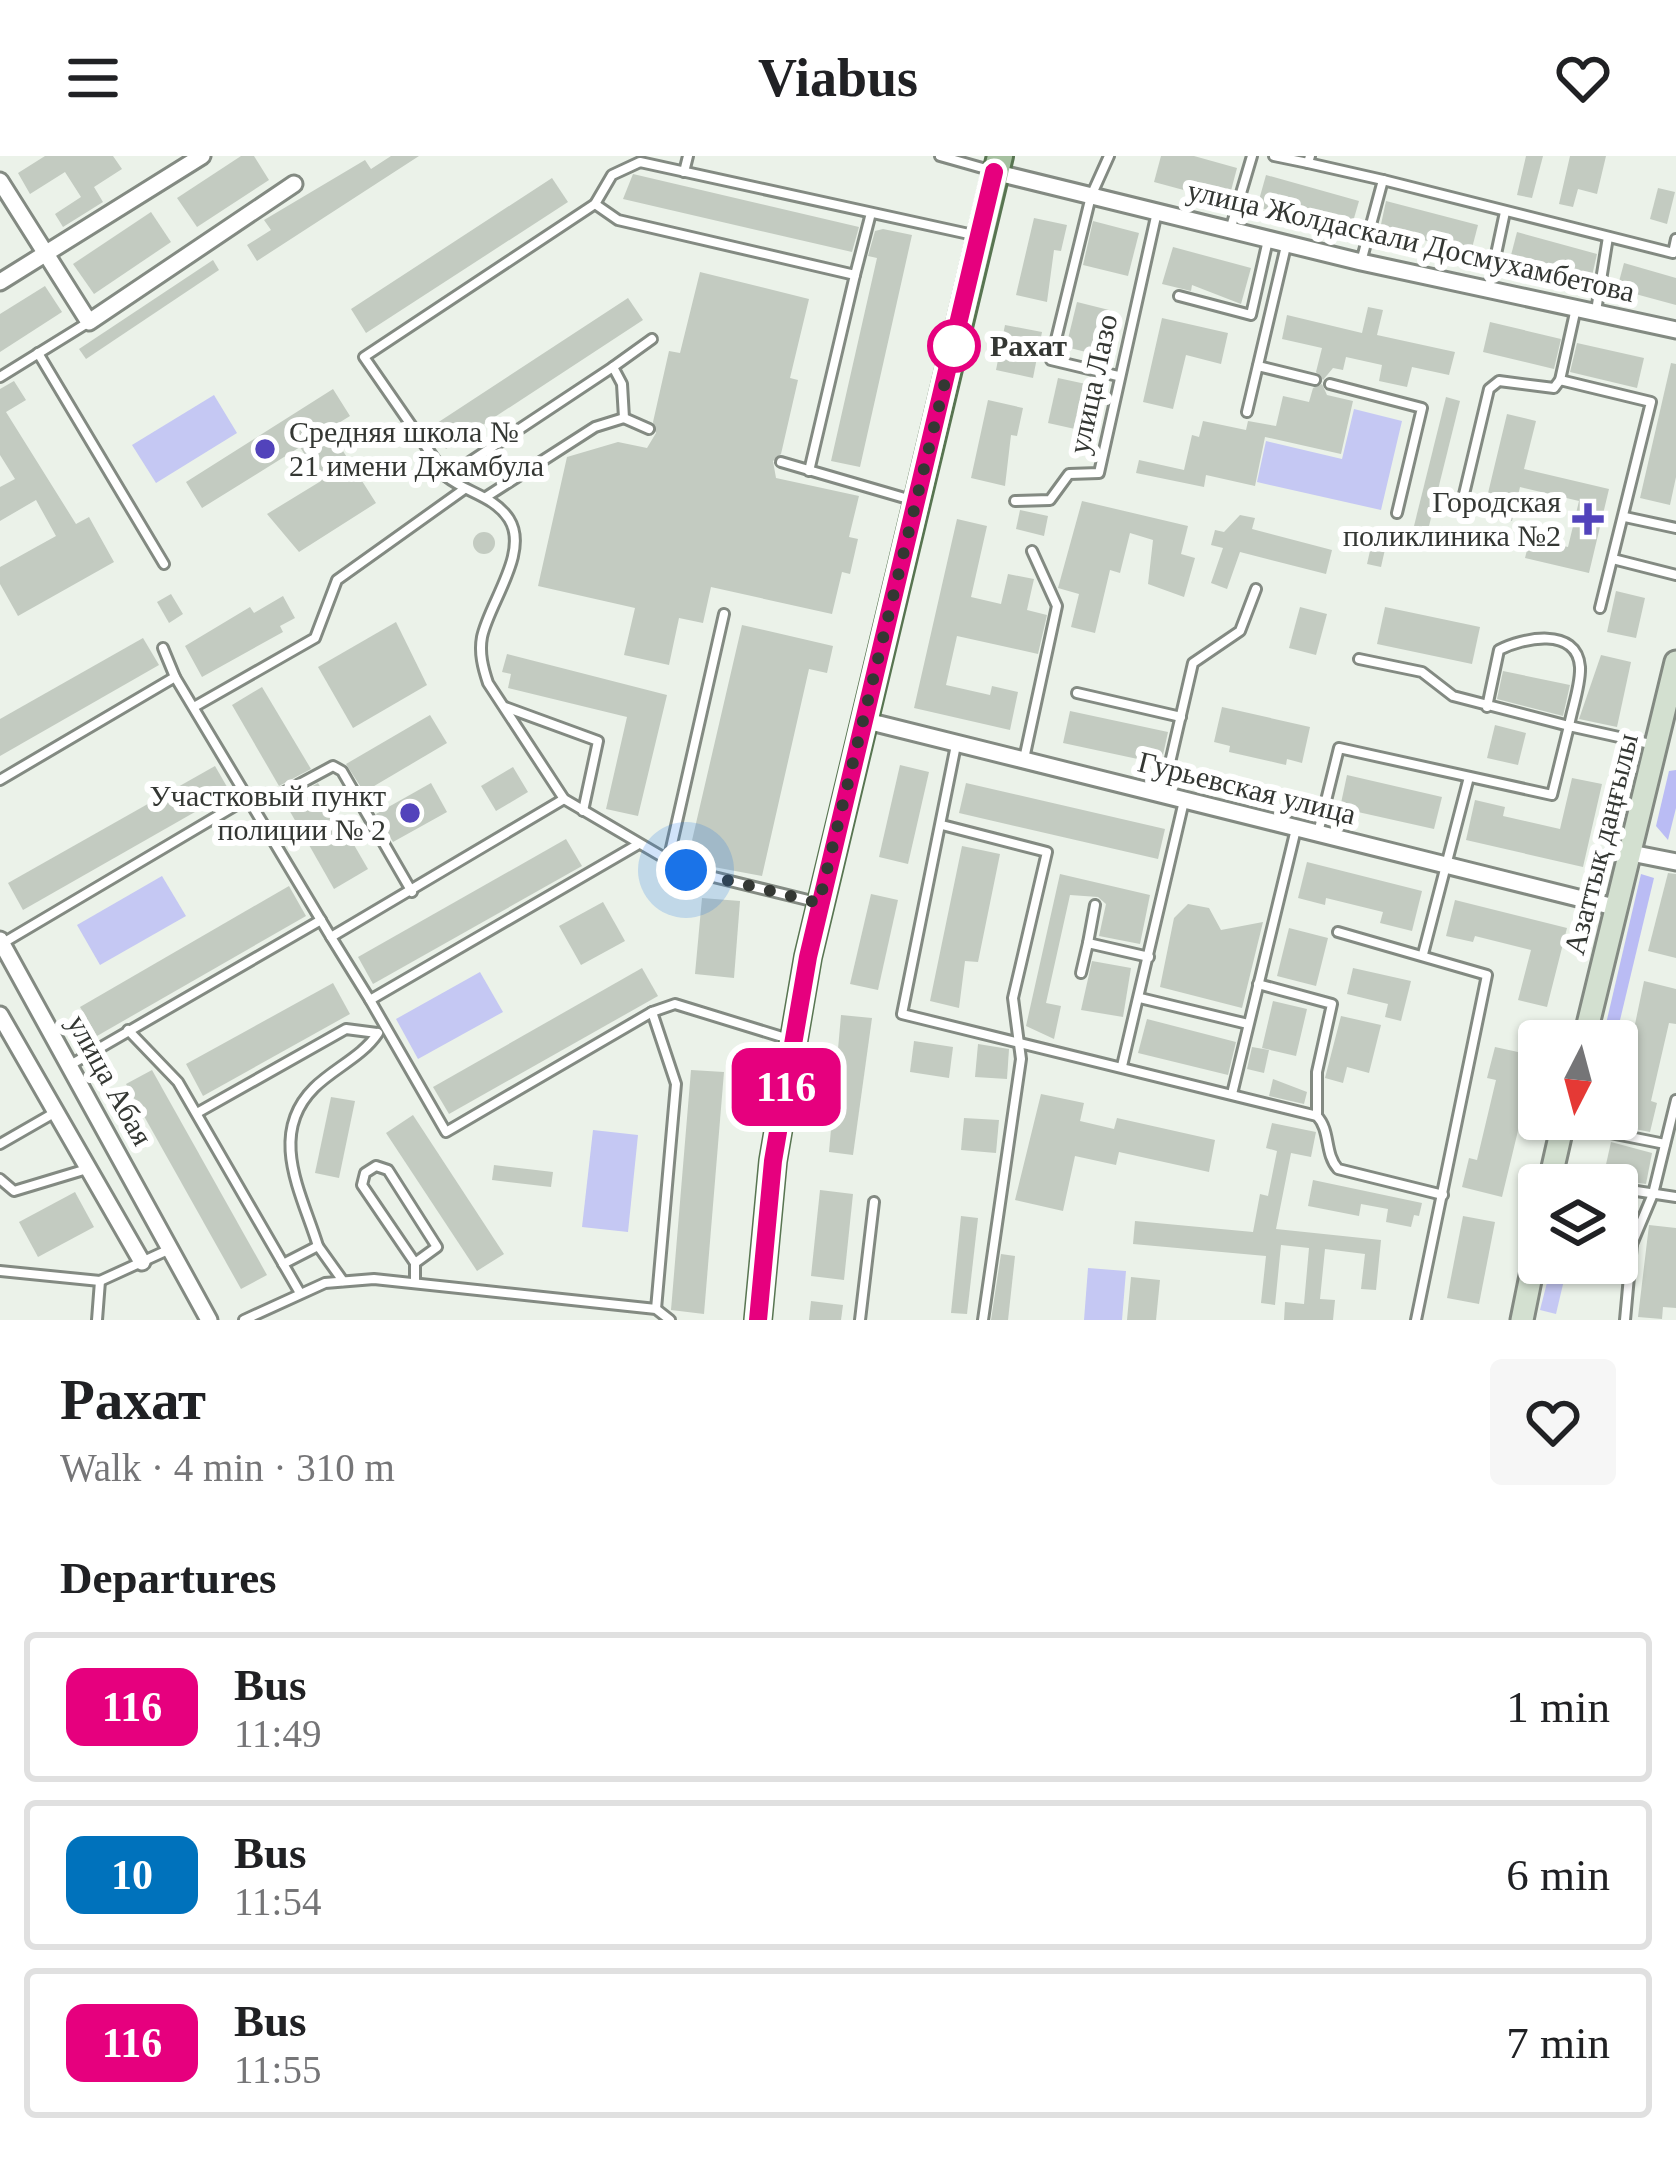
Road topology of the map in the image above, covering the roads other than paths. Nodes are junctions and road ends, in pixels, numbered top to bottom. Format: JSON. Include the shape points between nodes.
{"nodes":[{"id":1,"x":202,"y":156,"type":"edge"},
{"id":2,"x":688,"y":156,"type":"edge"},
{"id":3,"x":940,"y":156,"type":"edge"},
{"id":4,"x":1109,"y":156,"type":"edge"},
{"id":5,"x":1252,"y":156,"type":"edge"},
{"id":6,"x":1274,"y":156,"type":"edge"},
{"id":7,"x":1309,"y":159,"type":"edge"},
{"id":8,"x":997,"y":164,"type":"edge"},
{"id":9,"x":684,"y":172,"type":"junction"},
{"id":10,"x":1383,"y":180,"type":"junction"},
{"id":11,"x":0,"y":181,"type":"edge"},
{"id":12,"x":293,"y":184,"type":"dead end"},
{"id":13,"x":1090,"y":196,"type":"junction"},
{"id":14,"x":595,"y":204,"type":"junction"},
{"id":15,"x":1157,"y":210,"type":"junction"},
{"id":16,"x":1505,"y":212,"type":"junction"},
{"id":17,"x":871,"y":213,"type":"junction"},
{"id":18,"x":1231,"y":227,"type":"junction"},
{"id":19,"x":980,"y":236,"type":"junction"},
{"id":20,"x":1608,"y":237,"type":"junction"},
{"id":21,"x":1268,"y":239,"type":"junction"},
{"id":22,"x":1676,"y":239,"type":"edge"},
{"id":23,"x":1286,"y":245,"type":"junction"},
{"id":24,"x":47,"y":252,"type":"junction"},
{"id":25,"x":1361,"y":262,"type":"junction"},
{"id":26,"x":855,"y":275,"type":"junction"},
{"id":27,"x":0,"y":282,"type":"edge"},
{"id":28,"x":1489,"y":287,"type":"junction"},
{"id":29,"x":1180,"y":296,"type":"dead end"},
{"id":30,"x":1576,"y":306,"type":"junction"},
{"id":31,"x":1596,"y":311,"type":"junction"},
{"id":32,"x":89,"y":322,"type":"junction"},
{"id":33,"x":1676,"y":330,"type":"edge"},
{"id":34,"x":652,"y":339,"type":"dead end"},
{"id":35,"x":38,"y":353,"type":"junction"},
{"id":36,"x":1258,"y":366,"type":"junction"},
{"id":37,"x":613,"y":367,"type":"junction"},
{"id":38,"x":1118,"y":376,"type":"junction"},
{"id":39,"x":0,"y":377,"type":"edge"},
{"id":40,"x":1315,"y":380,"type":"dead end"},
{"id":41,"x":1560,"y":380,"type":"junction"},
{"id":42,"x":1330,"y":384,"type":"dead end"},
{"id":43,"x":1247,"y":412,"type":"dead end"},
{"id":44,"x":624,"y":418,"type":"junction"},
{"id":45,"x":649,"y":429,"type":"dead end"},
{"id":46,"x":781,"y":462,"type":"dead end"},
{"id":47,"x":808,"y":471,"type":"junction"},
{"id":48,"x":447,"y":477,"type":"junction"},
{"id":49,"x":464,"y":490,"type":"junction"},
{"id":50,"x":486,"y":497,"type":"junction"},
{"id":51,"x":1015,"y":501,"type":"dead end"},
{"id":52,"x":916,"y":502,"type":"junction"},
{"id":53,"x":1460,"y":511,"type":"dead end"},
{"id":54,"x":1397,"y":513,"type":"dead end"},
{"id":55,"x":1624,"y":517,"type":"junction"},
{"id":56,"x":1676,"y":528,"type":"edge"},
{"id":57,"x":1032,"y":551,"type":"dead end"},
{"id":58,"x":1613,"y":559,"type":"junction"},
{"id":59,"x":164,"y":564,"type":"dead end"},
{"id":60,"x":1676,"y":575,"type":"edge"},
{"id":61,"x":1256,"y":589,"type":"dead end"},
{"id":62,"x":1600,"y":608,"type":"dead end"},
{"id":63,"x":724,"y":614,"type":"dead end"},
{"id":64,"x":163,"y":648,"type":"dead end"},
{"id":65,"x":1359,"y":659,"type":"dead end"},
{"id":66,"x":1676,"y":662,"type":"edge"},
{"id":67,"x":175,"y":676,"type":"junction"},
{"id":68,"x":1077,"y":693,"type":"dead end"},
{"id":69,"x":1487,"y":706,"type":"junction"},
{"id":70,"x":194,"y":707,"type":"junction"},
{"id":71,"x":503,"y":707,"type":"junction"},
{"id":72,"x":1181,"y":717,"type":"junction"},
{"id":73,"x":862,"y":720,"type":"junction"},
{"id":74,"x":1569,"y":726,"type":"junction"},
{"id":75,"x":956,"y":743,"type":"junction"},
{"id":76,"x":1666,"y":748,"type":"edge"},
{"id":77,"x":1024,"y":760,"type":"junction"},
{"id":78,"x":1469,"y":777,"type":"junction"},
{"id":79,"x":0,"y":780,"type":"edge"},
{"id":80,"x":1163,"y":794,"type":"junction"},
{"id":81,"x":248,"y":798,"type":"junction"},
{"id":82,"x":564,"y":800,"type":"junction"},
{"id":83,"x":1184,"y":800,"type":"junction"},
{"id":84,"x":255,"y":808,"type":"junction"},
{"id":85,"x":583,"y":811,"type":"junction"},
{"id":86,"x":942,"y":825,"type":"junction"},
{"id":87,"x":1296,"y":828,"type":"junction"},
{"id":88,"x":1318,"y":833,"type":"junction"},
{"id":89,"x":637,"y":844,"type":"junction"},
{"id":90,"x":1631,"y":853,"type":"junction"},
{"id":91,"x":668,"y":857,"type":"junction"},
{"id":92,"x":1676,"y":862,"type":"edge"},
{"id":93,"x":1445,"y":865,"type":"junction"},
{"id":94,"x":412,"y":892,"type":"junction"},
{"id":95,"x":819,"y":903,"type":"junction"},
{"id":96,"x":1095,"y":905,"type":"dead end"},
{"id":97,"x":1618,"y":908,"type":"junction"},
{"id":98,"x":321,"y":920,"type":"junction"},
{"id":99,"x":1338,"y":932,"type":"dead end"},
{"id":100,"x":331,"y":937,"type":"junction"},
{"id":101,"x":1,"y":942,"type":"edge"},
{"id":102,"x":1088,"y":943,"type":"junction"},
{"id":103,"x":1423,"y":954,"type":"junction"},
{"id":104,"x":1149,"y":957,"type":"junction"},
{"id":105,"x":1081,"y":973,"type":"dead end"},
{"id":106,"x":1258,"y":983,"type":"junction"},
{"id":107,"x":1140,"y":998,"type":"junction"},
{"id":108,"x":370,"y":1000,"type":"junction"},
{"id":109,"x":652,"y":1012,"type":"junction"},
{"id":110,"x":0,"y":1016,"type":"edge"},
{"id":111,"x":1589,"y":1020,"type":"edge"},
{"id":112,"x":1249,"y":1024,"type":"junction"},
{"id":113,"x":128,"y":1030,"type":"junction"},
{"id":114,"x":380,"y":1031,"type":"junction"},
{"id":115,"x":1018,"y":1039,"type":"junction"},
{"id":116,"x":794,"y":1040,"type":"junction"},
{"id":117,"x":70,"y":1065,"type":"junction"},
{"id":118,"x":1122,"y":1066,"type":"junction"},
{"id":119,"x":1232,"y":1094,"type":"junction"},
{"id":120,"x":1676,"y":1100,"type":"edge"},
{"id":121,"x":1675,"y":1112,"type":"edge"},
{"id":122,"x":54,"y":1113,"type":"junction"},
{"id":123,"x":196,"y":1113,"type":"junction"},
{"id":124,"x":1317,"y":1116,"type":"junction"},
{"id":125,"x":1638,"y":1138,"type":"edge"},
{"id":126,"x":0,"y":1144,"type":"edge"},
{"id":127,"x":1665,"y":1144,"type":"junction"},
{"id":128,"x":88,"y":1169,"type":"junction"},
{"id":129,"x":0,"y":1179,"type":"edge"},
{"id":130,"x":1638,"y":1192,"type":"edge"},
{"id":131,"x":1653,"y":1194,"type":"junction"},
{"id":132,"x":1443,"y":1196,"type":"junction"},
{"id":133,"x":1676,"y":1197,"type":"edge"},
{"id":134,"x":874,"y":1202,"type":"dead end"},
{"id":135,"x":1638,"y":1230,"type":"edge"},
{"id":136,"x":318,"y":1246,"type":"junction"},
{"id":137,"x":171,"y":1248,"type":"junction"},
{"id":138,"x":142,"y":1262,"type":"junction"},
{"id":139,"x":416,"y":1263,"type":"junction"},
{"id":140,"x":283,"y":1264,"type":"junction"},
{"id":141,"x":0,"y":1271,"type":"edge"},
{"id":142,"x":100,"y":1281,"type":"junction"},
{"id":143,"x":344,"y":1281,"type":"junction"},
{"id":144,"x":415,"y":1282,"type":"junction"},
{"id":145,"x":1530,"y":1284,"type":"edge"},
{"id":146,"x":1628,"y":1284,"type":"edge"},
{"id":147,"x":300,"y":1293,"type":"junction"},
{"id":148,"x":656,"y":1309,"type":"junction"},
{"id":149,"x":1523,"y":1319,"type":"edge"},
{"id":150,"x":97,"y":1320,"type":"edge"},
{"id":151,"x":209,"y":1320,"type":"edge"},
{"id":152,"x":244,"y":1320,"type":"edge"},
{"id":153,"x":670,"y":1320,"type":"edge"},
{"id":154,"x":758,"y":1320,"type":"edge"},
{"id":155,"x":860,"y":1320,"type":"edge"},
{"id":156,"x":983,"y":1320,"type":"edge"},
{"id":157,"x":1416,"y":1320,"type":"edge"},
{"id":158,"x":1625,"y":1320,"type":"edge"}],
"edges":[{"from":1,"to":24,"type":"street"},
{"from":2,"to":9,"type":"lane"},
{"from":3,"to":8,"type":"lane"},
{"from":4,"to":13,"type":"lane"},
{"from":5,"to":18,"type":"lane"},
{"from":6,"to":7,"type":"lane"},
{"from":7,"to":10,"type":"lane"},
{"from":8,"to":13,"type":"street","name":"улица Жолдаскали Досмухамбетова"},
{"from":8,"to":19,"type":"main road"},
{"from":9,"to":14,"type":"lane","via":[[640,162],[612,176]]},
{"from":9,"to":17,"type":"lane"},
{"from":10,"to":16,"type":"lane"},
{"from":10,"to":25,"type":"lane"},
{"from":11,"to":24,"type":"street"},
{"from":12,"to":32,"type":"street"},
{"from":13,"to":15,"type":"street","name":"улица Жолдаскали Досмухамбетова"},
{"from":13,"to":38,"type":"lane","via":[[1051,360]]},
{"from":14,"to":26,"type":"lane","via":[[618,220]]},
{"from":14,"to":48,"type":"lane","via":[[364,357]]},
{"from":15,"to":18,"type":"street","name":"улица Жолдаскали Досмухамбетова"},
{"from":15,"to":38,"type":"lane","name":"улица Лазо"},
{"from":16,"to":20,"type":"lane"},
{"from":16,"to":28,"type":"lane"},
{"from":17,"to":19,"type":"lane"},
{"from":17,"to":26,"type":"lane"},
{"from":18,"to":21,"type":"street","name":"улица Жолдаскали Досмухамбетова"},
{"from":19,"to":52,"type":"main road"},
{"from":20,"to":22,"type":"lane","via":[[1672,253]]},
{"from":20,"to":31,"type":"lane"},
{"from":21,"to":23,"type":"street","name":"улица Жолдаскали Досмухамбетова"},
{"from":21,"to":29,"type":"lane","via":[[1251,315]]},
{"from":23,"to":25,"type":"street","name":"улица Жолдаскали Досмухамбетова"},
{"from":23,"to":36,"type":"lane"},
{"from":24,"to":27,"type":"street"},
{"from":24,"to":32,"type":"street"},
{"from":25,"to":28,"type":"street","name":"улица Жолдаскали Досмухамбетова"},
{"from":26,"to":47,"type":"lane"},
{"from":28,"to":30,"type":"street","name":"улица Жолдаскали Досмухамбетова"},
{"from":30,"to":31,"type":"street","name":"улица Жолдаскали Досмухамбетова"},
{"from":30,"to":41,"type":"lane"},
{"from":31,"to":33,"type":"street","name":"улица Жолдаскали Досмухамбетова"},
{"from":32,"to":35,"type":"lane"},
{"from":34,"to":37,"type":"lane"},
{"from":35,"to":39,"type":"lane"},
{"from":35,"to":59,"type":"lane"},
{"from":36,"to":40,"type":"lane"},
{"from":36,"to":43,"type":"lane"},
{"from":37,"to":44,"type":"lane"},
{"from":37,"to":48,"type":"lane"},
{"from":38,"to":51,"type":"lane","name":"улица Лазо","via":[[1099,473],[1069,474],[1050,500]]},
{"from":41,"to":53,"type":"lane","via":[[1554,388],[1512,381],[1489,389]]},
{"from":41,"to":55,"type":"lane","via":[[1651,402]]},
{"from":42,"to":54,"type":"lane","via":[[1422,408]]},
{"from":44,"to":45,"type":"lane"},
{"from":44,"to":50,"type":"lane","via":[[595,427]]},
{"from":46,"to":47,"type":"lane"},
{"from":47,"to":52,"type":"lane"},
{"from":48,"to":49,"type":"lane"},
{"from":49,"to":50,"type":"lane"},
{"from":49,"to":70,"type":"lane","via":[[338,580],[315,638]]},
{"from":50,"to":71,"type":"lane","via":[[514,534],[482,637],[481,662]]},
{"from":52,"to":73,"type":"main road"},
{"from":55,"to":56,"type":"lane"},
{"from":55,"to":58,"type":"lane"},
{"from":57,"to":77,"type":"lane","via":[[1057,606]]},
{"from":58,"to":60,"type":"lane"},
{"from":58,"to":62,"type":"lane"},
{"from":61,"to":72,"type":"lane","via":[[1240,632],[1193,663]]},
{"from":63,"to":91,"type":"lane"},
{"from":64,"to":67,"type":"lane"},
{"from":65,"to":69,"type":"lane","via":[[1422,671],[1453,696]]},
{"from":66,"to":76,"type":"street","name":"Азаттық даңғылы"},
{"from":67,"to":70,"type":"lane"},
{"from":67,"to":79,"type":"lane"},
{"from":68,"to":72,"type":"lane"},
{"from":69,"to":74,"type":"lane"},
{"from":69,"to":74,"type":"lane","via":[[1499,650],[1523,638],[1550,638],[1572,648],[1580,666]]},
{"from":70,"to":81,"type":"lane"},
{"from":71,"to":82,"type":"lane"},
{"from":71,"to":85,"type":"lane","via":[[598,741]]},
{"from":72,"to":80,"type":"lane"},
{"from":73,"to":75,"type":"street","name":"Гурьевская улица"},
{"from":73,"to":95,"type":"main road"},
{"from":74,"to":76,"type":"lane"},
{"from":74,"to":78,"type":"lane","via":[[1552,795]]},
{"from":75,"to":77,"type":"street","name":"Гурьевская улица"},
{"from":75,"to":86,"type":"lane"},
{"from":76,"to":90,"type":"street","name":"Азаттық даңғылы"},
{"from":77,"to":80,"type":"street","name":"Гурьевская улица"},
{"from":78,"to":88,"type":"lane","via":[[1339,748]]},
{"from":78,"to":93,"type":"lane"},
{"from":80,"to":83,"type":"street","name":"Гурьевская улица"},
{"from":81,"to":84,"type":"lane"},
{"from":81,"to":101,"type":"lane"},
{"from":82,"to":85,"type":"lane"},
{"from":82,"to":94,"type":"lane"},
{"from":83,"to":87,"type":"street","name":"Гурьевская улица"},
{"from":83,"to":104,"type":"lane"},
{"from":84,"to":94,"type":"lane","via":[[334,766]]},
{"from":84,"to":98,"type":"lane"},
{"from":85,"to":89,"type":"lane"},
{"from":86,"to":115,"type":"lane","via":[[1047,852],[1012,998]]},
{"from":86,"to":115,"type":"lane","via":[[902,1014]]},
{"from":87,"to":88,"type":"street","name":"Гурьевская улица"},
{"from":87,"to":106,"type":"lane"},
{"from":88,"to":93,"type":"street","name":"Гурьевская улица"},
{"from":89,"to":91,"type":"lane"},
{"from":89,"to":108,"type":"lane"},
{"from":90,"to":92,"type":"street"},
{"from":90,"to":97,"type":"street","name":"Азаттық даңғылы"},
{"from":91,"to":95,"type":"lane","via":[[686,870]]},
{"from":93,"to":97,"type":"street","name":"Гурьевская улица"},
{"from":93,"to":103,"type":"lane"},
{"from":94,"to":100,"type":"lane"},
{"from":95,"to":116,"type":"main road"},
{"from":96,"to":102,"type":"lane"},
{"from":97,"to":111,"type":"street","name":"Азаттық даңғылы"},
{"from":98,"to":100,"type":"lane"},
{"from":98,"to":113,"type":"lane"},
{"from":99,"to":103,"type":"lane"},
{"from":100,"to":108,"type":"lane"},
{"from":101,"to":117,"type":"street","name":"улица Абая"},
{"from":102,"to":104,"type":"lane"},
{"from":102,"to":105,"type":"lane"},
{"from":103,"to":132,"type":"lane","via":[[1480,969],[1488,987]]},
{"from":104,"to":107,"type":"lane"},
{"from":106,"to":112,"type":"lane"},
{"from":106,"to":124,"type":"lane","via":[[1333,1004],[1317,1072]]},
{"from":107,"to":112,"type":"lane"},
{"from":107,"to":118,"type":"lane"},
{"from":108,"to":114,"type":"lane"},
{"from":109,"to":114,"type":"lane","via":[[446,1132]]},
{"from":109,"to":116,"type":"lane","via":[[675,1004]]},
{"from":109,"to":148,"type":"lane","via":[[676,1084]]},
{"from":110,"to":122,"type":"street","name":"улица Абая"},
{"from":112,"to":119,"type":"lane"},
{"from":113,"to":117,"type":"lane"},
{"from":113,"to":123,"type":"lane"},
{"from":114,"to":123,"type":"lane","via":[[346,1029]]},
{"from":114,"to":136,"type":"lane","via":[[311,1090],[297,1115],[291,1174]]},
{"from":115,"to":118,"type":"lane"},
{"from":115,"to":156,"type":"lane"},
{"from":116,"to":154,"type":"main road"},
{"from":117,"to":137,"type":"street","name":"улица Абая"},
{"from":118,"to":119,"type":"lane"},
{"from":119,"to":124,"type":"lane"},
{"from":120,"to":121,"type":"lane"},
{"from":121,"to":127,"type":"lane"},
{"from":122,"to":126,"type":"lane"},
{"from":122,"to":128,"type":"street","name":"улица Абая"},
{"from":123,"to":140,"type":"lane"},
{"from":124,"to":132,"type":"lane","via":[[1338,1169]]},
{"from":125,"to":127,"type":"lane"},
{"from":127,"to":131,"type":"lane"},
{"from":128,"to":129,"type":"lane","via":[[14,1191]]},
{"from":128,"to":138,"type":"street","name":"улица Абая"},
{"from":130,"to":131,"type":"lane"},
{"from":131,"to":133,"type":"lane"},
{"from":131,"to":135,"type":"lane"},
{"from":132,"to":157,"type":"lane"},
{"from":134,"to":155,"type":"lane"},
{"from":136,"to":140,"type":"lane"},
{"from":136,"to":143,"type":"lane"},
{"from":137,"to":138,"type":"lane"},
{"from":137,"to":151,"type":"street","name":"улица Абая"},
{"from":138,"to":142,"type":"lane"},
{"from":139,"to":139,"type":"lane","via":[[362,1185],[364,1172],[376,1166],[388,1170],[437,1247]]},
{"from":139,"to":144,"type":"lane"},
{"from":140,"to":147,"type":"lane"},
{"from":141,"to":142,"type":"lane"},
{"from":142,"to":150,"type":"lane"},
{"from":143,"to":144,"type":"lane"},
{"from":143,"to":147,"type":"lane"},
{"from":144,"to":148,"type":"lane"},
{"from":145,"to":149,"type":"street"},
{"from":146,"to":158,"type":"lane"},
{"from":147,"to":152,"type":"lane"},
{"from":148,"to":153,"type":"lane"}]}
